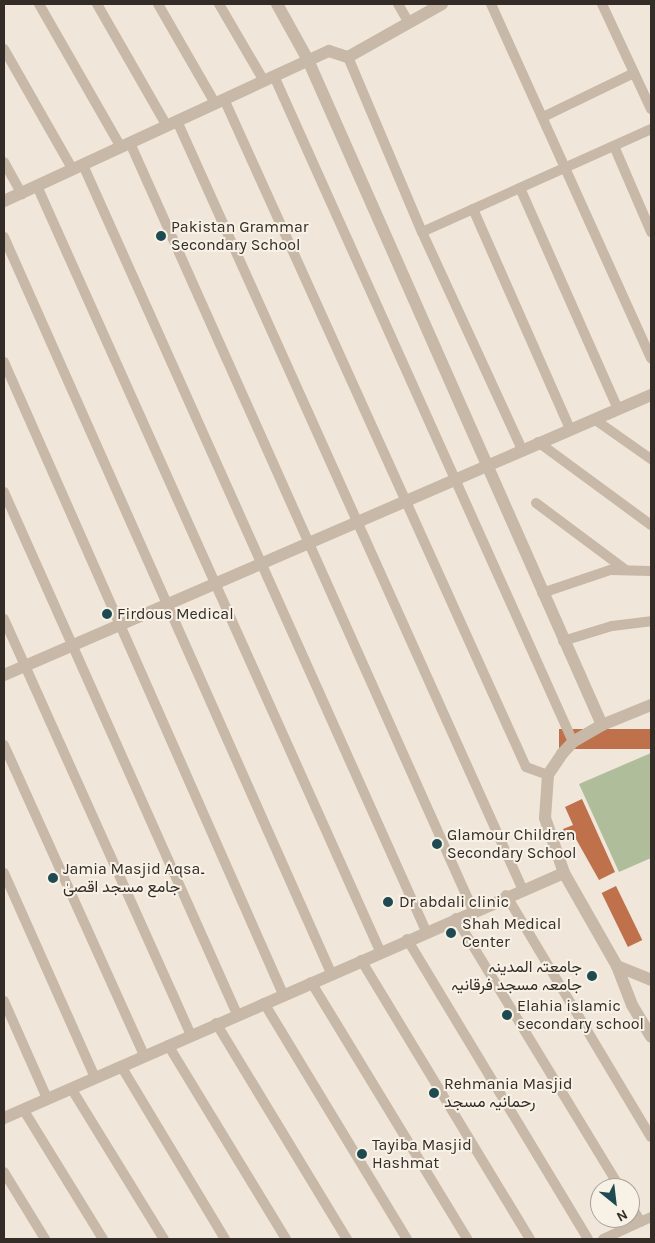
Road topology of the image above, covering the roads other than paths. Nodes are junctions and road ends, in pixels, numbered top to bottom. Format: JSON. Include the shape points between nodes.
{"nodes":[{"id":1,"x":39,"y":4,"type":"edge"},
{"id":2,"x":97,"y":4,"type":"edge"},
{"id":3,"x":158,"y":4,"type":"edge"},
{"id":4,"x":220,"y":4,"type":"edge"},
{"id":5,"x":277,"y":4,"type":"edge"},
{"id":6,"x":398,"y":4,"type":"edge"},
{"id":7,"x":442,"y":4,"type":"edge"},
{"id":8,"x":491,"y":4,"type":"edge"},
{"id":9,"x":602,"y":4,"type":"edge"},
{"id":10,"x":410,"y":23,"type":"junction"},
{"id":11,"x":4,"y":49,"type":"edge"},
{"id":12,"x":348,"y":57,"type":"junction"},
{"id":13,"x":308,"y":60,"type":"junction"},
{"id":14,"x":634,"y":73,"type":"junction"},
{"id":15,"x":269,"y":78,"type":"junction"},
{"id":16,"x":220,"y":101,"type":"junction"},
{"id":17,"x":651,"y":109,"type":"edge"},
{"id":18,"x":543,"y":117,"type":"junction"},
{"id":19,"x":172,"y":123,"type":"junction"},
{"id":20,"x":651,"y":129,"type":"edge"},
{"id":21,"x":126,"y":145,"type":"junction"},
{"id":22,"x":614,"y":146,"type":"junction"},
{"id":23,"x":4,"y":162,"type":"edge"},
{"id":24,"x":566,"y":167,"type":"junction"},
{"id":25,"x":78,"y":168,"type":"junction"},
{"id":26,"x":37,"y":186,"type":"junction"},
{"id":27,"x":520,"y":188,"type":"junction"},
{"id":28,"x":22,"y":194,"type":"junction"},
{"id":29,"x":4,"y":201,"type":"edge"},
{"id":30,"x":473,"y":209,"type":"junction"},
{"id":31,"x":422,"y":232,"type":"junction"},
{"id":32,"x":651,"y":232,"type":"edge"},
{"id":33,"x":4,"y":237,"type":"edge"},
{"id":34,"x":651,"y":359,"type":"edge"},
{"id":35,"x":4,"y":362,"type":"edge"},
{"id":36,"x":651,"y":395,"type":"edge"},
{"id":37,"x":618,"y":409,"type":"junction"},
{"id":38,"x":594,"y":419,"type":"junction"},
{"id":39,"x":570,"y":429,"type":"junction"},
{"id":40,"x":538,"y":442,"type":"junction"},
{"id":41,"x":522,"y":450,"type":"junction"},
{"id":42,"x":651,"y":459,"type":"edge"},
{"id":43,"x":486,"y":465,"type":"junction"},
{"id":44,"x":453,"y":479,"type":"junction"},
{"id":45,"x":4,"y":492,"type":"edge"},
{"id":46,"x":404,"y":500,"type":"junction"},
{"id":47,"x":536,"y":503,"type":"dead end"},
{"id":48,"x":357,"y":521,"type":"junction"},
{"id":49,"x":651,"y":525,"type":"edge"},
{"id":50,"x":310,"y":541,"type":"junction"},
{"id":51,"x":261,"y":562,"type":"junction"},
{"id":52,"x":626,"y":570,"type":"junction"},
{"id":53,"x":651,"y":571,"type":"edge"},
{"id":54,"x":214,"y":583,"type":"junction"},
{"id":55,"x":542,"y":593,"type":"junction"},
{"id":56,"x":169,"y":603,"type":"junction"},
{"id":57,"x":4,"y":619,"type":"edge"},
{"id":58,"x":651,"y":621,"type":"edge"},
{"id":59,"x":120,"y":624,"type":"junction"},
{"id":60,"x":563,"y":641,"type":"junction"},
{"id":61,"x":72,"y":644,"type":"junction"},
{"id":62,"x":25,"y":665,"type":"junction"},
{"id":63,"x":4,"y":674,"type":"edge"},
{"id":64,"x":651,"y":705,"type":"edge"},
{"id":65,"x":602,"y":725,"type":"junction"},
{"id":66,"x":573,"y":742,"type":"junction"},
{"id":67,"x":4,"y":745,"type":"edge"},
{"id":68,"x":548,"y":775,"type":"junction"},
{"id":69,"x":4,"y":872,"type":"edge"},
{"id":70,"x":564,"y":873,"type":"junction"},
{"id":71,"x":522,"y":888,"type":"junction"},
{"id":72,"x":506,"y":895,"type":"junction"},
{"id":73,"x":473,"y":910,"type":"junction"},
{"id":74,"x":456,"y":918,"type":"junction"},
{"id":75,"x":426,"y":931,"type":"junction"},
{"id":76,"x":407,"y":939,"type":"junction"},
{"id":77,"x":380,"y":951,"type":"junction"},
{"id":78,"x":361,"y":960,"type":"junction"},
{"id":79,"x":617,"y":966,"type":"junction"},
{"id":80,"x":331,"y":973,"type":"junction"},
{"id":81,"x":651,"y":980,"type":"edge"},
{"id":82,"x":311,"y":982,"type":"junction"},
{"id":83,"x":283,"y":994,"type":"junction"},
{"id":84,"x":4,"y":1001,"type":"edge"},
{"id":85,"x":264,"y":1002,"type":"junction"},
{"id":86,"x":237,"y":1014,"type":"junction"},
{"id":87,"x":216,"y":1023,"type":"junction"},
{"id":88,"x":192,"y":1035,"type":"junction"},
{"id":89,"x":651,"y":1037,"type":"edge"},
{"id":90,"x":168,"y":1045,"type":"junction"},
{"id":91,"x":144,"y":1055,"type":"junction"},
{"id":92,"x":121,"y":1066,"type":"junction"},
{"id":93,"x":96,"y":1077,"type":"junction"},
{"id":94,"x":71,"y":1088,"type":"junction"},
{"id":95,"x":47,"y":1098,"type":"junction"},
{"id":96,"x":24,"y":1109,"type":"junction"},
{"id":97,"x":4,"y":1118,"type":"edge"},
{"id":98,"x":651,"y":1137,"type":"edge"},
{"id":99,"x":4,"y":1172,"type":"edge"},
{"id":100,"x":614,"y":1178,"type":"edge"},
{"id":101,"x":651,"y":1218,"type":"edge"},
{"id":102,"x":640,"y":1222,"type":"edge"},
{"id":103,"x":627,"y":1228,"type":"edge"},
{"id":104,"x":45,"y":1239,"type":"edge"},
{"id":105,"x":103,"y":1239,"type":"edge"},
{"id":106,"x":164,"y":1239,"type":"edge"},
{"id":107,"x":225,"y":1239,"type":"edge"},
{"id":108,"x":286,"y":1239,"type":"edge"},
{"id":109,"x":347,"y":1239,"type":"edge"},
{"id":110,"x":407,"y":1239,"type":"edge"},
{"id":111,"x":467,"y":1239,"type":"edge"},
{"id":112,"x":530,"y":1239,"type":"edge"},
{"id":113,"x":588,"y":1239,"type":"edge"},
{"id":114,"x":602,"y":1239,"type":"edge"}],
"edges":[{"from":1,"to":21,"type":"street"},
{"from":2,"to":19,"type":"street"},
{"from":3,"to":16,"type":"street"},
{"from":4,"to":15,"type":"street"},
{"from":5,"to":13,"type":"street"},
{"from":6,"to":10,"type":"street"},
{"from":7,"to":10,"type":"street"},
{"from":8,"to":18,"type":"street"},
{"from":9,"to":14,"type":"street"},
{"from":10,"to":12,"type":"street"},
{"from":11,"to":25,"type":"street"},
{"from":12,"to":13,"type":"street","via":[[329,51]]},
{"from":12,"to":31,"type":"street"},
{"from":13,"to":15,"type":"street"},
{"from":13,"to":43,"type":"street"},
{"from":14,"to":17,"type":"street"},
{"from":14,"to":18,"type":"street"},
{"from":15,"to":16,"type":"street"},
{"from":15,"to":44,"type":"street"},
{"from":16,"to":19,"type":"street"},
{"from":16,"to":46,"type":"street"},
{"from":18,"to":24,"type":"street"},
{"from":19,"to":21,"type":"street"},
{"from":19,"to":48,"type":"street"},
{"from":20,"to":22,"type":"street"},
{"from":21,"to":25,"type":"street"},
{"from":21,"to":50,"type":"street"},
{"from":22,"to":24,"type":"street"},
{"from":22,"to":32,"type":"street"},
{"from":23,"to":28,"type":"street"},
{"from":24,"to":27,"type":"street"},
{"from":24,"to":34,"type":"street"},
{"from":25,"to":26,"type":"street"},
{"from":25,"to":51,"type":"street"},
{"from":26,"to":28,"type":"street"},
{"from":26,"to":54,"type":"street"},
{"from":27,"to":30,"type":"street"},
{"from":27,"to":37,"type":"street"},
{"from":28,"to":29,"type":"street"},
{"from":30,"to":31,"type":"street"},
{"from":30,"to":39,"type":"street"},
{"from":31,"to":41,"type":"street"},
{"from":33,"to":56,"type":"street"},
{"from":35,"to":59,"type":"street"},
{"from":36,"to":37,"type":"street"},
{"from":37,"to":38,"type":"street"},
{"from":38,"to":39,"type":"street"},
{"from":38,"to":42,"type":"street"},
{"from":39,"to":40,"type":"street"},
{"from":40,"to":41,"type":"street"},
{"from":40,"to":49,"type":"street"},
{"from":41,"to":43,"type":"street"},
{"from":43,"to":44,"type":"street"},
{"from":43,"to":55,"type":"street"},
{"from":44,"to":46,"type":"street"},
{"from":44,"to":66,"type":"street"},
{"from":45,"to":61,"type":"street"},
{"from":46,"to":48,"type":"street"},
{"from":46,"to":68,"type":"street","via":[[526,767]]},
{"from":47,"to":52,"type":"street"},
{"from":48,"to":50,"type":"street"},
{"from":48,"to":71,"type":"street"},
{"from":50,"to":51,"type":"street"},
{"from":50,"to":73,"type":"street"},
{"from":51,"to":54,"type":"street"},
{"from":51,"to":75,"type":"street"},
{"from":52,"to":53,"type":"street"},
{"from":52,"to":55,"type":"street","via":[[610,570]]},
{"from":54,"to":56,"type":"street"},
{"from":54,"to":77,"type":"street"},
{"from":55,"to":60,"type":"street"},
{"from":56,"to":59,"type":"street"},
{"from":56,"to":80,"type":"street"},
{"from":57,"to":62,"type":"street"},
{"from":58,"to":60,"type":"street","via":[[612,626]]},
{"from":59,"to":61,"type":"street"},
{"from":59,"to":83,"type":"street"},
{"from":60,"to":65,"type":"street"},
{"from":61,"to":62,"type":"street"},
{"from":61,"to":86,"type":"street"},
{"from":62,"to":63,"type":"street"},
{"from":62,"to":88,"type":"street"},
{"from":64,"to":65,"type":"street"},
{"from":65,"to":66,"type":"street"},
{"from":66,"to":68,"type":"street"},
{"from":67,"to":91,"type":"street"},
{"from":68,"to":70,"type":"street","via":[[545,818]]},
{"from":69,"to":93,"type":"street"},
{"from":70,"to":71,"type":"street"},
{"from":70,"to":79,"type":"street"},
{"from":71,"to":72,"type":"street"},
{"from":72,"to":73,"type":"street"},
{"from":72,"to":98,"type":"street"},
{"from":73,"to":74,"type":"street"},
{"from":74,"to":75,"type":"street"},
{"from":74,"to":100,"type":"street"},
{"from":75,"to":76,"type":"street"},
{"from":76,"to":77,"type":"street"},
{"from":76,"to":113,"type":"street"},
{"from":77,"to":78,"type":"street"},
{"from":78,"to":80,"type":"street"},
{"from":78,"to":112,"type":"street"},
{"from":79,"to":81,"type":"street"},
{"from":79,"to":89,"type":"street","via":[[632,1005]]},
{"from":80,"to":82,"type":"street"},
{"from":82,"to":83,"type":"street"},
{"from":82,"to":111,"type":"street"},
{"from":83,"to":85,"type":"street"},
{"from":84,"to":95,"type":"street"},
{"from":85,"to":86,"type":"street"},
{"from":85,"to":110,"type":"street"},
{"from":86,"to":87,"type":"street"},
{"from":87,"to":88,"type":"street"},
{"from":87,"to":109,"type":"street"},
{"from":88,"to":90,"type":"street"},
{"from":90,"to":91,"type":"street"},
{"from":90,"to":108,"type":"street"},
{"from":91,"to":92,"type":"street"},
{"from":92,"to":93,"type":"street"},
{"from":92,"to":107,"type":"street"},
{"from":93,"to":94,"type":"street"},
{"from":94,"to":95,"type":"street"},
{"from":94,"to":106,"type":"street"},
{"from":95,"to":96,"type":"street"},
{"from":96,"to":97,"type":"street"},
{"from":96,"to":105,"type":"street"},
{"from":99,"to":104,"type":"street"},
{"from":101,"to":102,"type":"street"},
{"from":103,"to":114,"type":"street"}]}
